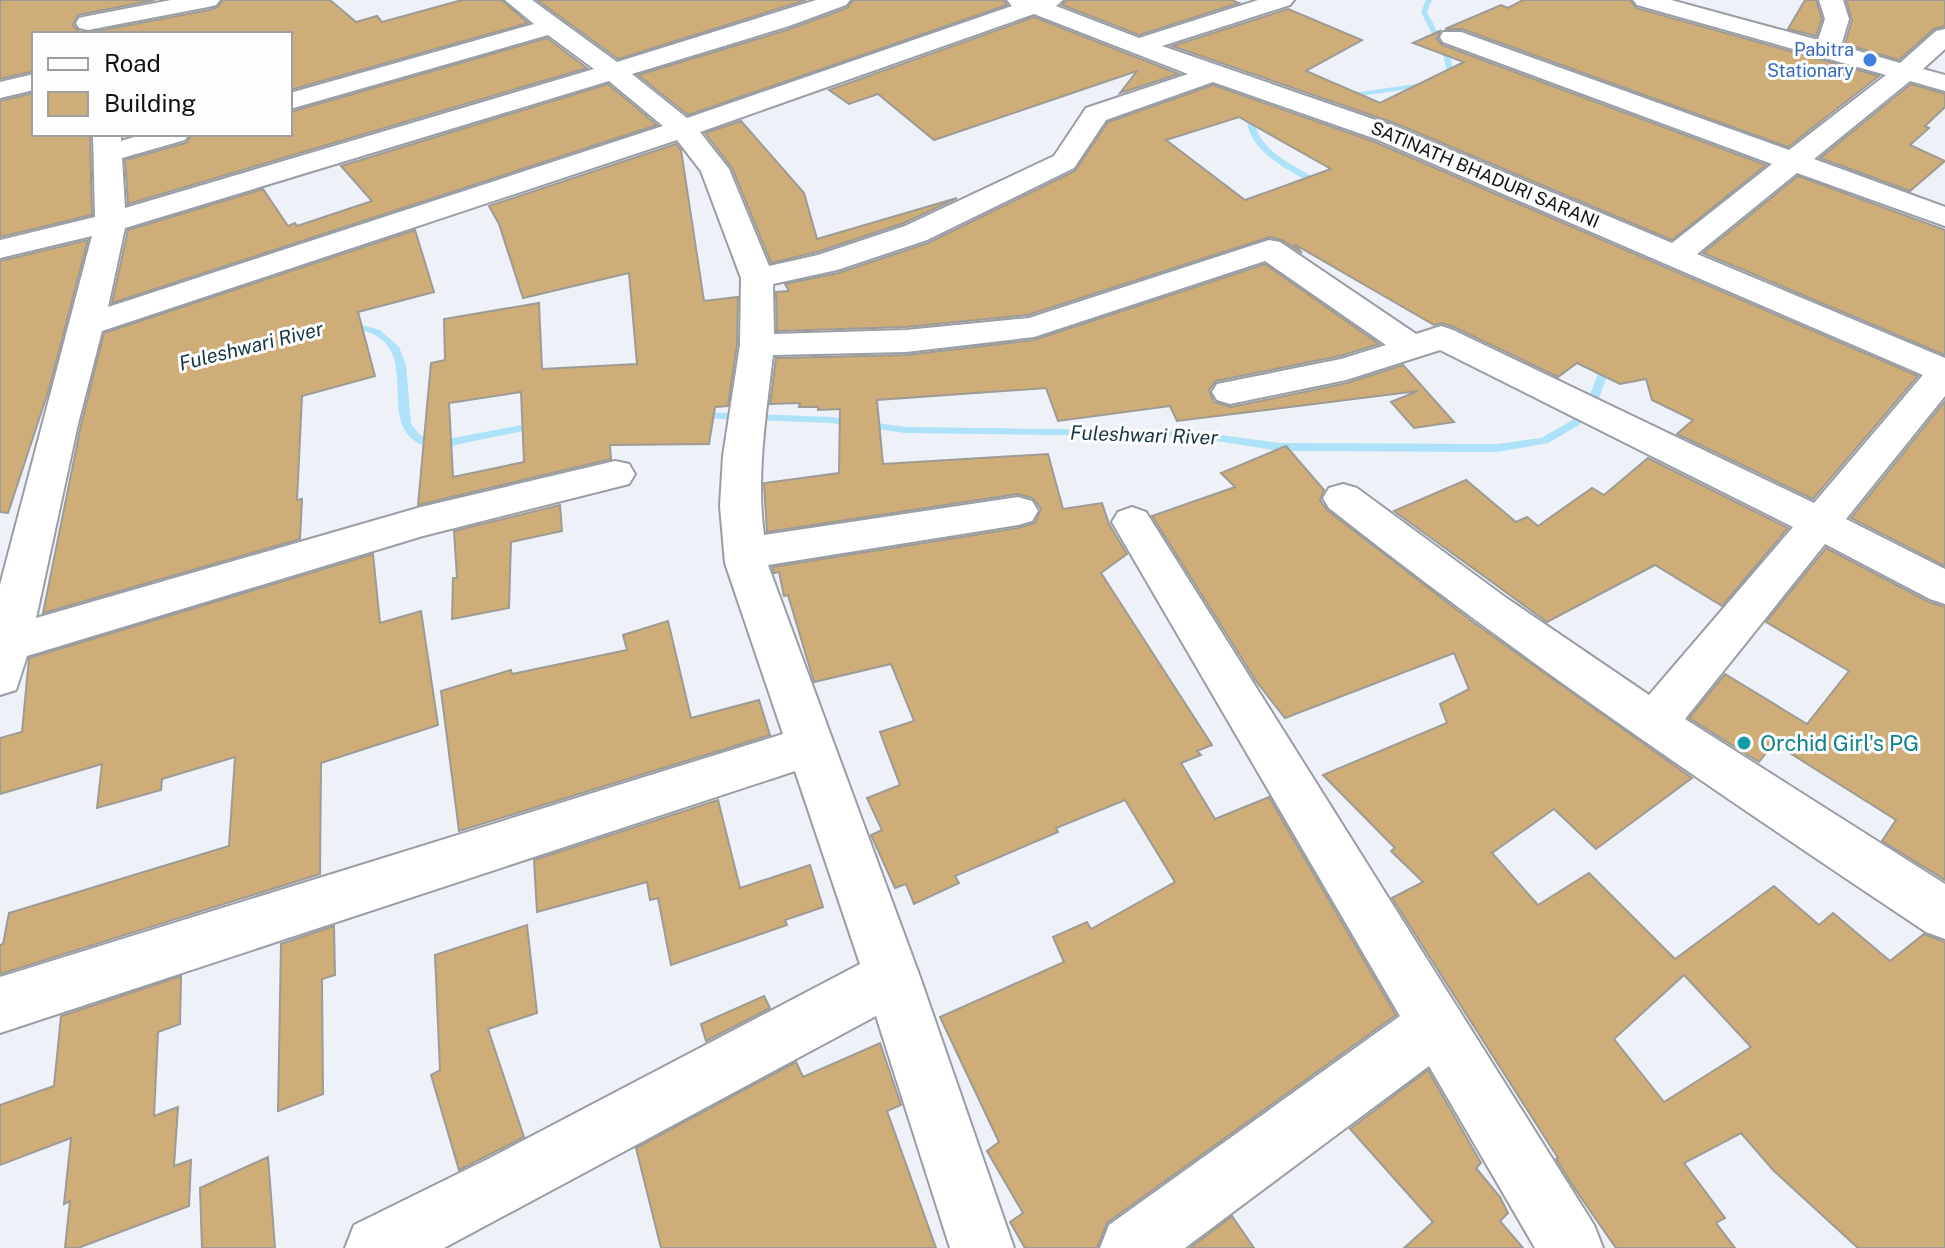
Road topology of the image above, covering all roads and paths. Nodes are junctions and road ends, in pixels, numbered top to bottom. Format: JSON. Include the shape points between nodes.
{"nodes":[{"id":1,"x":208,"y":0,"type":"edge"},
{"id":2,"x":761,"y":0,"type":"edge"},
{"id":3,"x":838,"y":0,"type":"edge"},
{"id":4,"x":1282,"y":0,"type":"edge"},
{"id":5,"x":1645,"y":0,"type":"edge"},
{"id":6,"x":1831,"y":0,"type":"edge"},
{"id":7,"x":1035,"y":2,"type":"edge"},
{"id":8,"x":514,"y":7,"type":"edge"},
{"id":9,"x":88,"y":19,"type":"edge"},
{"id":10,"x":780,"y":21,"type":"junction"},
{"id":11,"x":552,"y":26,"type":"junction"},
{"id":12,"x":1945,"y":36,"type":"edge"},
{"id":13,"x":1452,"y":37,"type":"dead end"},
{"id":14,"x":1138,"y":46,"type":"junction"},
{"id":15,"x":1827,"y":51,"type":"junction"},
{"id":16,"x":612,"y":70,"type":"junction"},
{"id":17,"x":1904,"y":73,"type":"junction"},
{"id":18,"x":1212,"y":74,"type":"junction"},
{"id":19,"x":32,"y":82,"type":"edge"},
{"id":20,"x":1945,"y":83,"type":"edge"},
{"id":21,"x":0,"y":90,"type":"edge"},
{"id":22,"x":292,"y":100,"type":"edge"},
{"id":23,"x":683,"y":129,"type":"junction"},
{"id":24,"x":162,"y":136,"type":"edge"},
{"id":25,"x":108,"y":144,"type":"edge"},
{"id":26,"x":1795,"y":161,"type":"junction"},
{"id":27,"x":1945,"y":217,"type":"edge"},
{"id":28,"x":111,"y":222,"type":"junction"},
{"id":29,"x":0,"y":249,"type":"edge"},
{"id":30,"x":1675,"y":256,"type":"junction"},
{"id":31,"x":757,"y":278,"type":"junction"},
{"id":32,"x":83,"y":341,"type":"junction"},
{"id":33,"x":757,"y":345,"type":"junction"},
{"id":34,"x":1413,"y":348,"type":"junction"},
{"id":35,"x":1945,"y":371,"type":"edge"},
{"id":36,"x":1230,"y":392,"type":"dead end"},
{"id":37,"x":615,"y":474,"type":"dead end"},
{"id":38,"x":1343,"y":498,"type":"dead end"},
{"id":39,"x":1018,"y":511,"type":"dead end"},
{"id":40,"x":1132,"y":522,"type":"dead end"},
{"id":41,"x":1820,"y":524,"type":"junction"},
{"id":42,"x":745,"y":553,"type":"junction"},
{"id":43,"x":1945,"y":588,"type":"edge"},
{"id":44,"x":3,"y":662,"type":"edge"},
{"id":45,"x":1653,"y":724,"type":"junction"},
{"id":46,"x":810,"y":746,"type":"junction"},
{"id":47,"x":1945,"y":914,"type":"edge"},
{"id":48,"x":892,"y":977,"type":"junction"},
{"id":49,"x":0,"y":1005,"type":"edge"},
{"id":50,"x":1437,"y":1024,"type":"junction"},
{"id":51,"x":377,"y":1248,"type":"edge"},
{"id":52,"x":982,"y":1248,"type":"edge"},
{"id":53,"x":1132,"y":1248,"type":"edge"},
{"id":54,"x":1571,"y":1248,"type":"edge"}],
"edges":[{"from":1,"to":9,"type":"street"},
{"from":2,"to":10,"type":"street"},
{"from":3,"to":10,"type":"street"},
{"from":4,"to":14,"type":"street"},
{"from":5,"to":15,"type":"street"},
{"from":6,"to":15,"type":"street","via":[[1837,19]]},
{"from":7,"to":14,"type":"street","name":"SATINATH BHADURI SARANI"},
{"from":7,"to":23,"type":"street"},
{"from":8,"to":11,"type":"street"},
{"from":10,"to":16,"type":"street"},
{"from":11,"to":16,"type":"street"},
{"from":11,"to":22,"type":"street"},
{"from":12,"to":17,"type":"street"},
{"from":13,"to":26,"type":"street"},
{"from":14,"to":18,"type":"street","name":"SATINATH BHADURI SARANI"},
{"from":15,"to":17,"type":"street"},
{"from":16,"to":23,"type":"street"},
{"from":16,"to":28,"type":"street"},
{"from":17,"to":20,"type":"street"},
{"from":17,"to":26,"type":"street"},
{"from":18,"to":30,"type":"street","name":"SATINATH BHADURI SARANI","via":[[1386,133]]},
{"from":18,"to":31,"type":"street","via":[[1096,114],[1064,162],[950,220],[853,255]]},
{"from":19,"to":21,"type":"street"},
{"from":23,"to":31,"type":"street","via":[[715,169]]},
{"from":23,"to":32,"type":"street"},
{"from":24,"to":25,"type":"street"},
{"from":25,"to":28,"type":"street"},
{"from":26,"to":27,"type":"street"},
{"from":26,"to":30,"type":"street"},
{"from":28,"to":29,"type":"street"},
{"from":28,"to":32,"type":"street"},
{"from":30,"to":35,"type":"street","name":"SATINATH BHADURI SARANI"},
{"from":31,"to":33,"type":"street"},
{"from":32,"to":44,"type":"street"},
{"from":33,"to":34,"type":"street","via":[[906,341],[1034,327],[1269,249]]},
{"from":33,"to":42,"type":"street","via":[[742,456]]},
{"from":34,"to":36,"type":"street","via":[[1346,369]]},
{"from":34,"to":41,"type":"street","via":[[1441,337]]},
{"from":35,"to":41,"type":"street"},
{"from":37,"to":44,"type":"street","via":[[421,522]]},
{"from":38,"to":45,"type":"street","via":[[1456,586]]},
{"from":39,"to":42,"type":"street"},
{"from":40,"to":50,"type":"street"},
{"from":41,"to":43,"type":"street"},
{"from":41,"to":45,"type":"street"},
{"from":42,"to":46,"type":"street"},
{"from":45,"to":47,"type":"street"},
{"from":46,"to":48,"type":"street"},
{"from":46,"to":49,"type":"street"},
{"from":48,"to":51,"type":"street"},
{"from":48,"to":52,"type":"street"},
{"from":50,"to":53,"type":"street"},
{"from":50,"to":54,"type":"street"}]}
